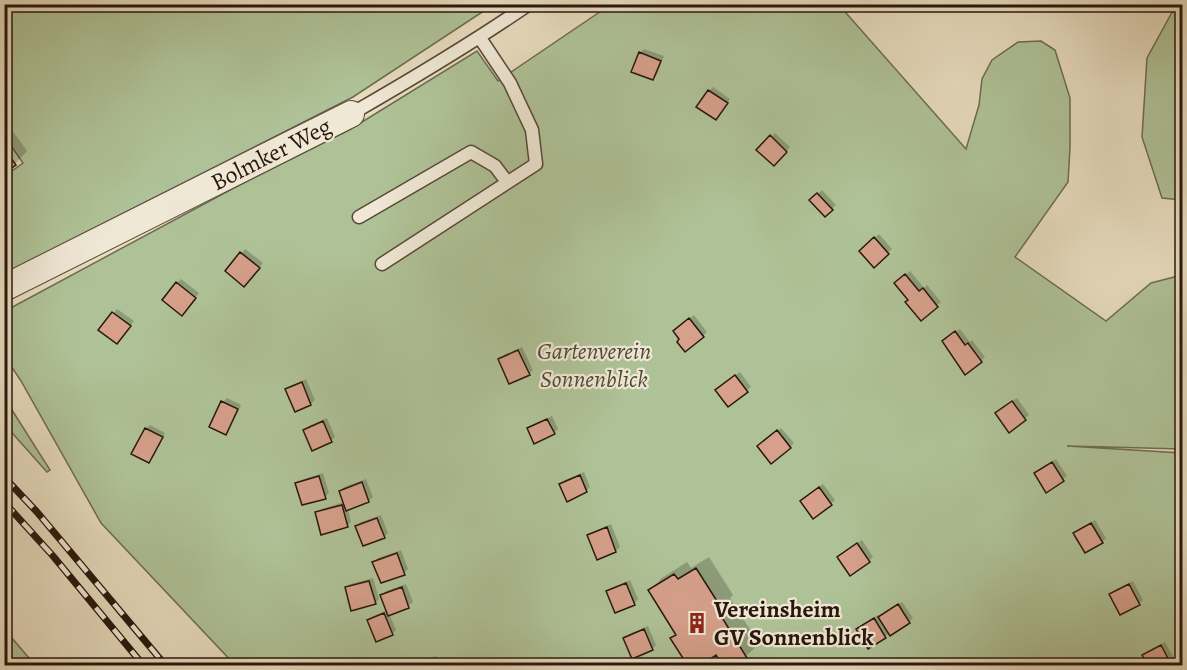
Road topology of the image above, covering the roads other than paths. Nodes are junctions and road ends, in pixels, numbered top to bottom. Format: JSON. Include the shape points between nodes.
{"nodes":[{"id":1,"x":529,"y":4,"type":"edge"},
{"id":2,"x":480,"y":38,"type":"junction"},
{"id":3,"x":351,"y":114,"type":"joint"},
{"id":4,"x":507,"y":182,"type":"junction"},
{"id":5,"x":359,"y":217,"type":"dead end"},
{"id":6,"x":382,"y":264,"type":"dead end"},
{"id":7,"x":4,"y":288,"type":"edge"}],
"edges":[{"from":1,"to":2,"type":"lane","name":"Bolmker Weg"},
{"from":2,"to":3,"type":"lane","name":"Bolmker Weg"},
{"from":2,"to":4,"type":"lane","via":[[510,83],[532,130],[536,164]]},
{"from":3,"to":7,"type":"street","name":"Bolmker Weg"},
{"from":4,"to":5,"type":"lane","via":[[495,166],[471,152]]},
{"from":4,"to":6,"type":"lane"}]}
